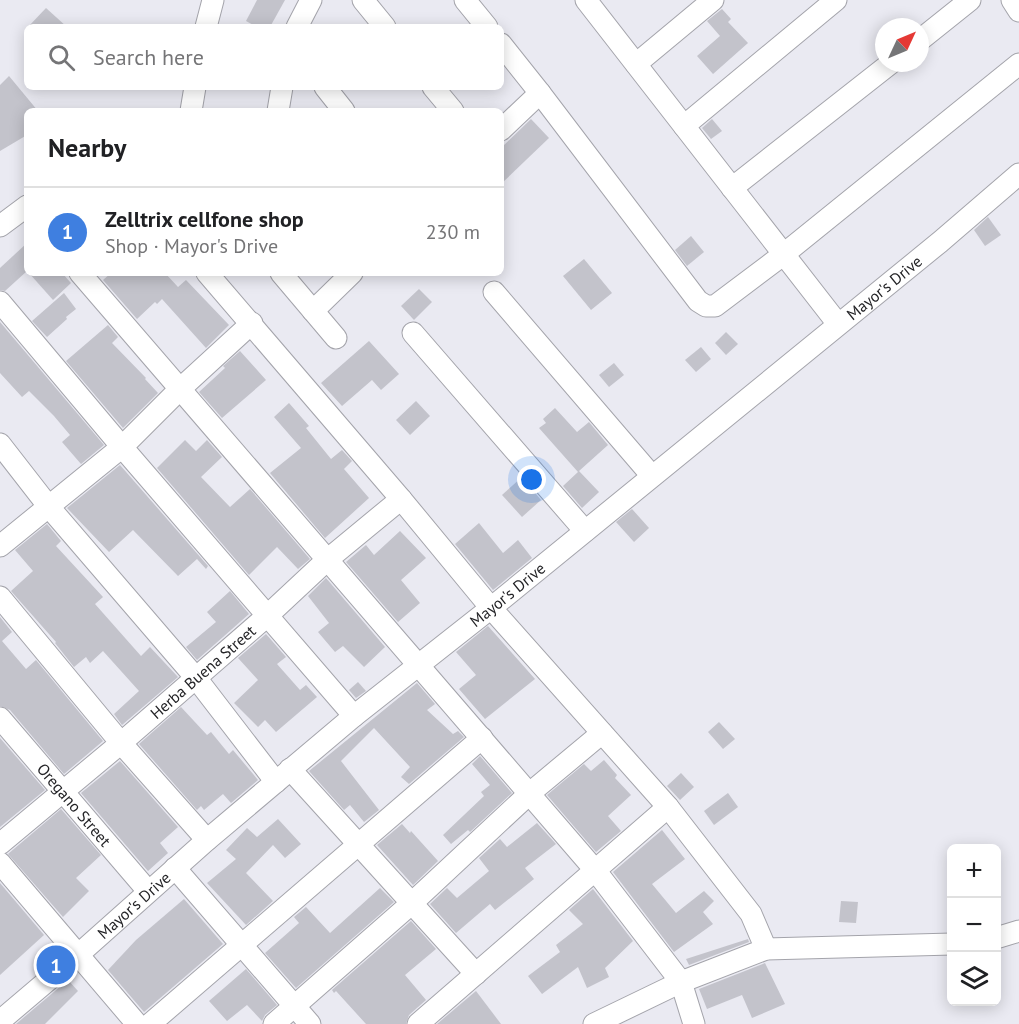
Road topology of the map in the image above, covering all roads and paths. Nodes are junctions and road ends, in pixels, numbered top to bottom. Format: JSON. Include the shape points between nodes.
{"nodes":[{"id":1,"x":213,"y":0,"type":"edge"},
{"id":2,"x":311,"y":0,"type":"edge"},
{"id":3,"x":363,"y":0,"type":"edge"},
{"id":4,"x":465,"y":0,"type":"edge"},
{"id":5,"x":586,"y":0,"type":"edge"},
{"id":6,"x":713,"y":0,"type":"edge"},
{"id":7,"x":836,"y":0,"type":"edge"},
{"id":8,"x":970,"y":0,"type":"edge"},
{"id":9,"x":1012,"y":0,"type":"edge"},
{"id":10,"x":1019,"y":11,"type":"edge"},
{"id":11,"x":207,"y":24,"type":"edge"},
{"id":12,"x":299,"y":24,"type":"edge"},
{"id":13,"x":383,"y":24,"type":"edge"},
{"id":14,"x":485,"y":24,"type":"edge"},
{"id":15,"x":929,"y":33,"type":"edge"},
{"id":16,"x":504,"y":48,"type":"edge"},
{"id":17,"x":636,"y":64,"type":"junction"},
{"id":18,"x":1019,"y":64,"type":"edge"},
{"id":19,"x":880,"y":72,"type":"edge"},
{"id":20,"x":194,"y":90,"type":"edge"},
{"id":21,"x":282,"y":90,"type":"edge"},
{"id":22,"x":326,"y":90,"type":"edge"},
{"id":23,"x":436,"y":90,"type":"edge"},
{"id":24,"x":540,"y":93,"type":"junction"},
{"id":25,"x":192,"y":108,"type":"edge"},
{"id":26,"x":278,"y":108,"type":"edge"},
{"id":27,"x":342,"y":108,"type":"edge"},
{"id":28,"x":451,"y":108,"type":"edge"},
{"id":29,"x":684,"y":126,"type":"junction"},
{"id":30,"x":504,"y":127,"type":"edge"},
{"id":31,"x":1019,"y":174,"type":"edge"},
{"id":32,"x":732,"y":188,"type":"junction"},
{"id":33,"x":24,"y":209,"type":"edge"},
{"id":34,"x":0,"y":226,"type":"edge"},
{"id":35,"x":784,"y":254,"type":"junction"},
{"id":36,"x":83,"y":276,"type":"edge"},
{"id":37,"x":210,"y":276,"type":"edge"},
{"id":38,"x":284,"y":276,"type":"edge"},
{"id":39,"x":349,"y":276,"type":"edge"},
{"id":40,"x":494,"y":292,"type":"dead end"},
{"id":41,"x":0,"y":302,"type":"edge"},
{"id":42,"x":314,"y":310,"type":"junction"},
{"id":43,"x":252,"y":323,"type":"junction"},
{"id":44,"x":838,"y":324,"type":"junction"},
{"id":45,"x":413,"y":333,"type":"dead end"},
{"id":46,"x":336,"y":338,"type":"dead end"},
{"id":47,"x":180,"y":389,"type":"junction"},
{"id":48,"x":0,"y":444,"type":"edge"},
{"id":49,"x":122,"y":447,"type":"junction"},
{"id":50,"x":652,"y":476,"type":"junction"},
{"id":51,"x":401,"y":499,"type":"junction"},
{"id":52,"x":49,"y":507,"type":"junction"},
{"id":53,"x":585,"y":531,"type":"junction"},
{"id":54,"x":0,"y":546,"type":"edge"},
{"id":55,"x":327,"y":560,"type":"junction"},
{"id":56,"x":0,"y":597,"type":"edge"},
{"id":57,"x":491,"y":608,"type":"junction"},
{"id":58,"x":267,"y":616,"type":"junction"},
{"id":59,"x":418,"y":664,"type":"junction"},
{"id":60,"x":196,"y":678,"type":"junction"},
{"id":61,"x":354,"y":716,"type":"junction"},
{"id":62,"x":0,"y":718,"type":"edge"},
{"id":63,"x":602,"y":733,"type":"junction"},
{"id":64,"x":482,"y":738,"type":"junction"},
{"id":65,"x":121,"y":743,"type":"junction"},
{"id":66,"x":283,"y":776,"type":"junction"},
{"id":67,"x":62,"y":791,"type":"junction"},
{"id":68,"x":530,"y":792,"type":"junction"},
{"id":69,"x":668,"y":807,"type":"junction"},
{"id":70,"x":207,"y":840,"type":"junction"},
{"id":71,"x":357,"y":843,"type":"junction"},
{"id":72,"x":0,"y":844,"type":"edge"},
{"id":73,"x":0,"y":863,"type":"edge"},
{"id":74,"x":175,"y":868,"type":"junction"},
{"id":75,"x":595,"y":870,"type":"junction"},
{"id":76,"x":148,"y":891,"type":"junction"},
{"id":77,"x":412,"y":903,"type":"junction"},
{"id":78,"x":1019,"y":931,"type":"edge"},
{"id":79,"x":1001,"y":936,"type":"edge"},
{"id":80,"x":947,"y":944,"type":"edge"},
{"id":81,"x":242,"y":946,"type":"junction"},
{"id":82,"x":766,"y":949,"type":"junction"},
{"id":83,"x":79,"y":954,"type":"junction"},
{"id":84,"x":476,"y":974,"type":"junction"},
{"id":85,"x":681,"y":982,"type":"junction"},
{"id":86,"x":294,"y":1006,"type":"junction"},
{"id":87,"x":2,"y":1015,"type":"edge"},
{"id":88,"x":137,"y":1024,"type":"edge"},
{"id":89,"x":150,"y":1024,"type":"edge"},
{"id":90,"x":274,"y":1024,"type":"edge"},
{"id":91,"x":310,"y":1024,"type":"edge"},
{"id":92,"x":418,"y":1024,"type":"edge"},
{"id":93,"x":594,"y":1024,"type":"edge"},
{"id":94,"x":694,"y":1024,"type":"edge"}],
"edges":[{"from":1,"to":11,"type":"street"},
{"from":2,"to":12,"type":"street"},
{"from":3,"to":13,"type":"street"},
{"from":4,"to":14,"type":"street"},
{"from":5,"to":17,"type":"street"},
{"from":6,"to":17,"type":"street"},
{"from":7,"to":29,"type":"street"},
{"from":8,"to":15,"type":"street"},
{"from":9,"to":10,"type":"street"},
{"from":16,"to":24,"type":"street"},
{"from":17,"to":29,"type":"street"},
{"from":18,"to":35,"type":"street"},
{"from":19,"to":32,"type":"street"},
{"from":20,"to":25,"type":"street"},
{"from":21,"to":26,"type":"street"},
{"from":22,"to":27,"type":"street"},
{"from":23,"to":28,"type":"street"},
{"from":24,"to":30,"type":"street"},
{"from":24,"to":35,"type":"street","via":[[698,301],[715,306]]},
{"from":29,"to":32,"type":"street"},
{"from":31,"to":44,"type":"street","name":"Mayor's Drive"},
{"from":32,"to":35,"type":"street"},
{"from":33,"to":34,"type":"street"},
{"from":35,"to":44,"type":"street"},
{"from":36,"to":47,"type":"street"},
{"from":37,"to":43,"type":"street"},
{"from":38,"to":42,"type":"street"},
{"from":39,"to":42,"type":"street"},
{"from":40,"to":50,"type":"street"},
{"from":41,"to":49,"type":"street"},
{"from":42,"to":46,"type":"street"},
{"from":43,"to":47,"type":"street"},
{"from":43,"to":51,"type":"street"},
{"from":44,"to":50,"type":"street","name":"Mayor's Drive"},
{"from":45,"to":53,"type":"street"},
{"from":47,"to":49,"type":"street"},
{"from":47,"to":55,"type":"street"},
{"from":48,"to":52,"type":"street"},
{"from":49,"to":52,"type":"street"},
{"from":49,"to":58,"type":"street"},
{"from":50,"to":53,"type":"street","name":"Mayor's Drive"},
{"from":51,"to":55,"type":"street","name":"Herba Buena Street"},
{"from":51,"to":57,"type":"street"},
{"from":52,"to":54,"type":"street"},
{"from":52,"to":60,"type":"street"},
{"from":53,"to":57,"type":"street","name":"Mayor's Drive"},
{"from":55,"to":58,"type":"street","name":"Herba Buena Street"},
{"from":55,"to":59,"type":"street"},
{"from":56,"to":65,"type":"street"},
{"from":57,"to":59,"type":"street","name":"Mayor's Drive"},
{"from":57,"to":63,"type":"street"},
{"from":58,"to":60,"type":"street","name":"Herba Buena Street"},
{"from":58,"to":61,"type":"street"},
{"from":59,"to":61,"type":"street","name":"Mayor's Drive"},
{"from":59,"to":64,"type":"street"},
{"from":60,"to":65,"type":"street","name":"Herba Buena Street"},
{"from":60,"to":66,"type":"street"},
{"from":61,"to":66,"type":"street","name":"Mayor's Drive"},
{"from":62,"to":67,"type":"street","name":"Oregano Street"},
{"from":63,"to":68,"type":"street"},
{"from":63,"to":69,"type":"street"},
{"from":64,"to":68,"type":"street"},
{"from":64,"to":71,"type":"street"},
{"from":65,"to":67,"type":"street","name":"Herba Buena Street"},
{"from":65,"to":70,"type":"street"},
{"from":66,"to":70,"type":"street","name":"Mayor's Drive"},
{"from":66,"to":71,"type":"street"},
{"from":67,"to":72,"type":"street","name":"Herba Buena Street"},
{"from":67,"to":76,"type":"street","name":"Oregano Street"},
{"from":68,"to":75,"type":"street"},
{"from":68,"to":77,"type":"street"},
{"from":69,"to":75,"type":"street"},
{"from":69,"to":82,"type":"street","via":[[751,914]]},
{"from":70,"to":74,"type":"street","name":"Mayor's Drive"},
{"from":71,"to":77,"type":"street"},
{"from":71,"to":81,"type":"street"},
{"from":73,"to":83,"type":"street"},
{"from":74,"to":76,"type":"street","name":"Mayor's Drive"},
{"from":74,"to":81,"type":"street"},
{"from":75,"to":84,"type":"street"},
{"from":75,"to":85,"type":"street"},
{"from":76,"to":83,"type":"street","name":"Mayor's Drive"},
{"from":77,"to":84,"type":"street"},
{"from":77,"to":86,"type":"street"},
{"from":78,"to":79,"type":"street"},
{"from":80,"to":82,"type":"street"},
{"from":81,"to":86,"type":"street"},
{"from":81,"to":89,"type":"street"},
{"from":82,"to":85,"type":"street"},
{"from":83,"to":87,"type":"street","name":"Mayor's Drive"},
{"from":83,"to":88,"type":"street"},
{"from":84,"to":92,"type":"street"},
{"from":85,"to":93,"type":"street"},
{"from":85,"to":94,"type":"street"},
{"from":86,"to":90,"type":"street"},
{"from":86,"to":91,"type":"street"}]}
